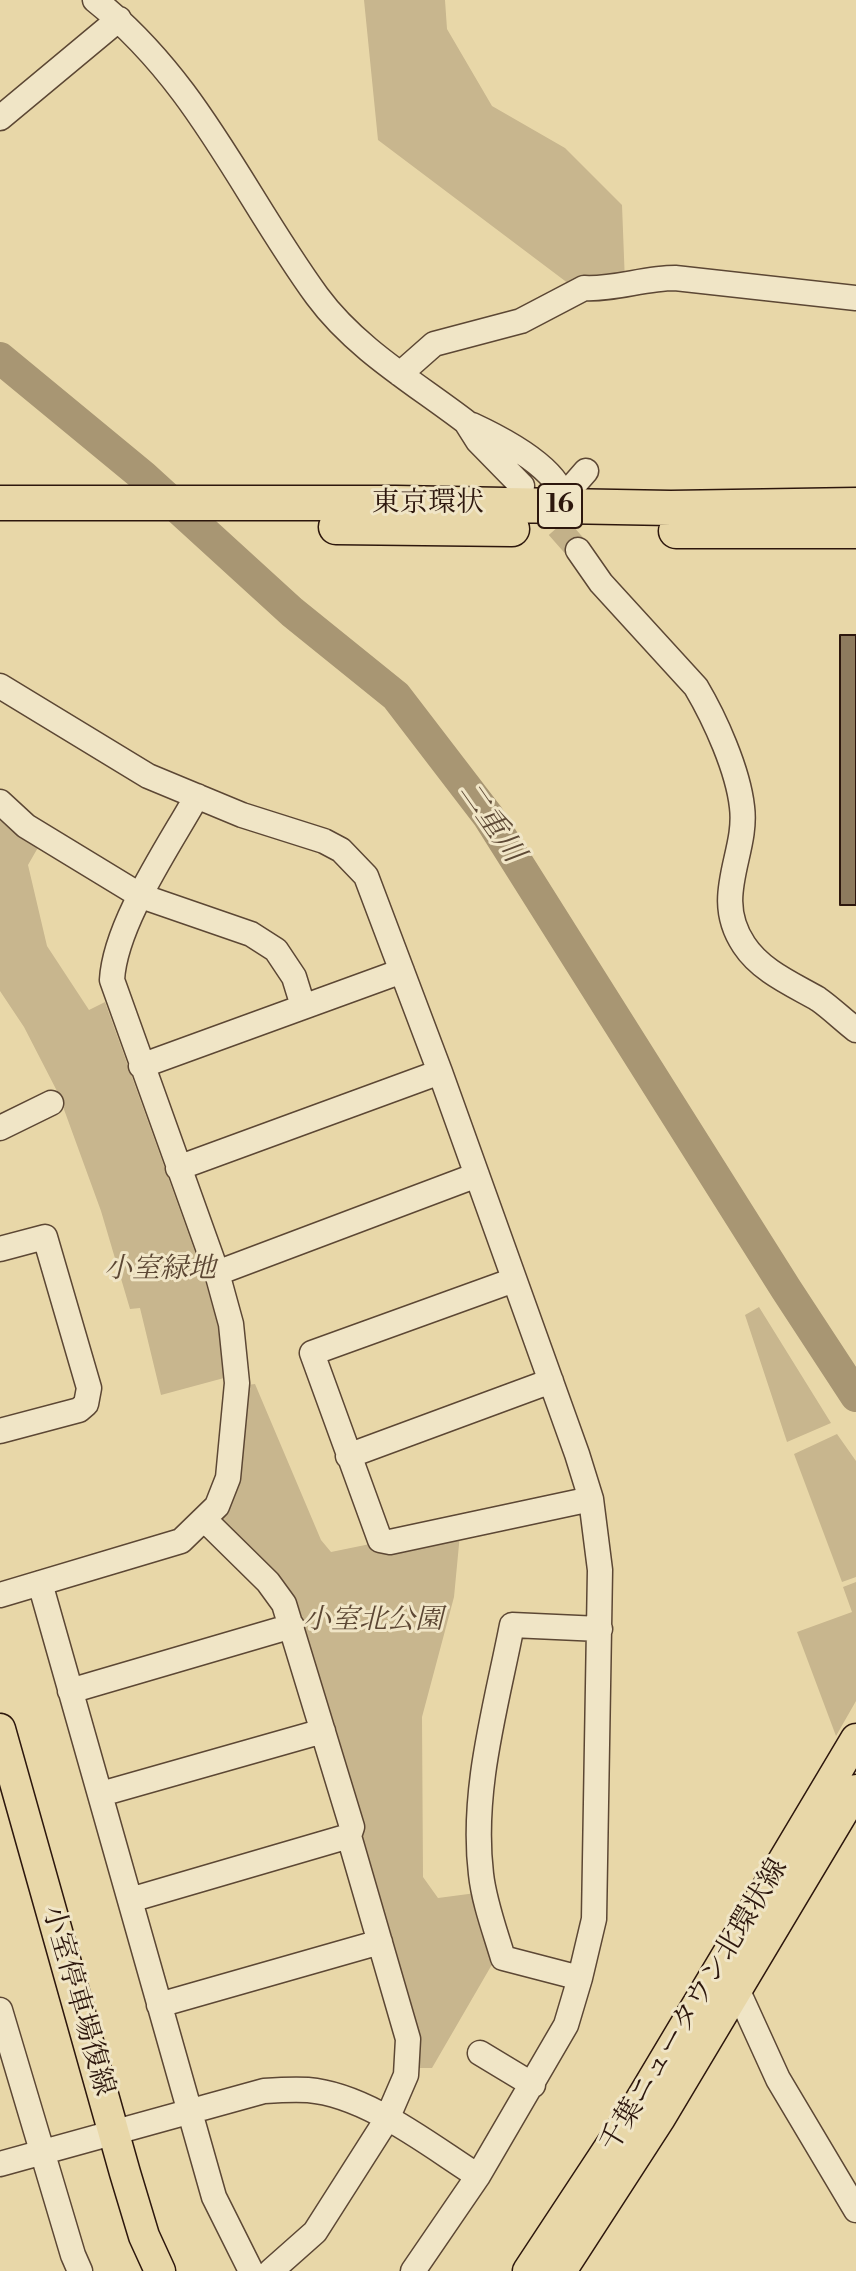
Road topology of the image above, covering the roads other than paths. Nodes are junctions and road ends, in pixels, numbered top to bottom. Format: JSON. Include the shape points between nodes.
{"nodes":[{"id":1,"x":95,"y":0,"type":"edge"},
{"id":2,"x":119,"y":19,"type":"junction"},
{"id":3,"x":0,"y":118,"type":"edge"},
{"id":4,"x":856,"y":298,"type":"edge"},
{"id":5,"x":400,"y":374,"type":"junction"},
{"id":6,"x":466,"y":422,"type":"junction"},
{"id":7,"x":586,"y":471,"type":"dead end"},
{"id":8,"x":522,"y":486,"type":"tunnel mouth"},
{"id":9,"x":565,"y":501,"type":"junction"},
{"id":10,"x":0,"y":503,"type":"edge"},
{"id":11,"x":856,"y":505,"type":"edge"},
{"id":12,"x":274,"y":515,"type":"junction"},
{"id":13,"x":87,"y":516,"type":"junction"},
{"id":14,"x":0,"y":526,"type":"edge"},
{"id":15,"x":856,"y":531,"type":"edge"},
{"id":16,"x":578,"y":550,"type":"tunnel mouth"},
{"id":17,"x":0,"y":686,"type":"edge"},
{"id":18,"x":197,"y":796,"type":"junction"},
{"id":19,"x":0,"y":802,"type":"edge"},
{"id":20,"x":141,"y":896,"type":"junction"},
{"id":21,"x":402,"y":971,"type":"junction"},
{"id":22,"x":303,"y":1006,"type":"junction"},
{"id":23,"x":856,"y":1030,"type":"edge"},
{"id":24,"x":141,"y":1066,"type":"junction"},
{"id":25,"x":440,"y":1072,"type":"junction"},
{"id":26,"x":51,"y":1103,"type":"dead end"},
{"id":27,"x":3,"y":1121,"type":"edge"},
{"id":28,"x":178,"y":1168,"type":"junction"},
{"id":29,"x":477,"y":1175,"type":"junction"},
{"id":30,"x":0,"y":1249,"type":"edge"},
{"id":31,"x":217,"y":1273,"type":"junction"},
{"id":32,"x":514,"y":1280,"type":"junction"},
{"id":33,"x":551,"y":1381,"type":"junction"},
{"id":34,"x":0,"y":1431,"type":"edge"},
{"id":35,"x":348,"y":1456,"type":"junction"},
{"id":36,"x":591,"y":1499,"type":"junction"},
{"id":37,"x":205,"y":1520,"type":"junction"},
{"id":38,"x":40,"y":1583,"type":"junction"},
{"id":39,"x":0,"y":1595,"type":"edge"},
{"id":40,"x":292,"y":1626,"type":"junction"},
{"id":41,"x":600,"y":1629,"type":"junction"},
{"id":42,"x":70,"y":1691,"type":"junction"},
{"id":43,"x":0,"y":1729,"type":"edge"},
{"id":44,"x":323,"y":1731,"type":"junction"},
{"id":45,"x":856,"y":1739,"type":"edge"},
{"id":46,"x":856,"y":1790,"type":"edge"},
{"id":47,"x":101,"y":1794,"type":"junction"},
{"id":48,"x":349,"y":1836,"type":"junction"},
{"id":49,"x":130,"y":1900,"type":"junction"},
{"id":50,"x":380,"y":1942,"type":"junction"},
{"id":51,"x":580,"y":1978,"type":"junction"},
{"id":52,"x":737,"y":1989,"type":"junction"},
{"id":53,"x":159,"y":2005,"type":"junction"},
{"id":54,"x":0,"y":2010,"type":"edge"},
{"id":55,"x":5,"y":2049,"type":"edge"},
{"id":56,"x":480,"y":2053,"type":"dead end"},
{"id":57,"x":533,"y":2085,"type":"junction"},
{"id":58,"x":189,"y":2111,"type":"junction"},
{"id":59,"x":387,"y":2119,"type":"junction"},
{"id":60,"x":114,"y":2132,"type":"junction"},
{"id":61,"x":42,"y":2151,"type":"junction"},
{"id":62,"x":0,"y":2164,"type":"edge"},
{"id":63,"x":478,"y":2176,"type":"junction"},
{"id":64,"x":856,"y":2210,"type":"edge"},
{"id":65,"x":80,"y":2271,"type":"edge"},
{"id":66,"x":160,"y":2271,"type":"edge"},
{"id":67,"x":251,"y":2271,"type":"edge"},
{"id":68,"x":271,"y":2271,"type":"edge"},
{"id":69,"x":413,"y":2271,"type":"edge"},
{"id":70,"x":528,"y":2271,"type":"edge"},
{"id":71,"x":561,"y":2271,"type":"edge"}],
"edges":[{"from":1,"to":2,"type":"street"},
{"from":2,"to":3,"type":"street"},
{"from":2,"to":5,"type":"street","via":[[174,77],[318,298],[352,336]]},
{"from":4,"to":5,"type":"street","via":[[675,278],[584,288],[521,321],[434,344]]},
{"from":5,"to":6,"type":"street"},
{"from":6,"to":8,"type":"street"},
{"from":6,"to":9,"type":"street","via":[[547,470]]},
{"from":7,"to":9,"type":"street"},
{"from":9,"to":11,"type":"highway","name":"東京環状","number":"16"},
{"from":9,"to":12,"type":"highway","name":"東京環状","number":"16"},
{"from":10,"to":13,"type":"highway","name":"東京環状","number":"16"},
{"from":12,"to":13,"type":"highway","name":"東京環状","number":"16"},
{"from":12,"to":15,"type":"highway","name":"東京環状","number":"16"},
{"from":13,"to":14,"type":"highway","name":"東京環状","number":"16"},
{"from":16,"to":23,"type":"street","via":[[706,704],[743,810],[729,890],[742,942],[754,958]]},
{"from":17,"to":18,"type":"street","via":[[148,776]]},
{"from":18,"to":20,"type":"street"},
{"from":18,"to":21,"type":"street","via":[[341,850],[366,876]]},
{"from":19,"to":20,"type":"street","via":[[26,826]]},
{"from":20,"to":22,"type":"street","via":[[251,934],[276,950],[294,977]]},
{"from":20,"to":24,"type":"street","via":[[115,952],[112,980]]},
{"from":21,"to":22,"type":"street"},
{"from":21,"to":25,"type":"street"},
{"from":22,"to":24,"type":"street"},
{"from":24,"to":28,"type":"street"},
{"from":25,"to":28,"type":"street"},
{"from":25,"to":29,"type":"street"},
{"from":26,"to":27,"type":"street"},
{"from":28,"to":31,"type":"street"},
{"from":29,"to":31,"type":"street"},
{"from":29,"to":32,"type":"street"},
{"from":30,"to":34,"type":"street","via":[[45,1237],[89,1396],[79,1410]]},
{"from":31,"to":37,"type":"street","via":[[231,1324],[237,1383],[228,1478]]},
{"from":32,"to":33,"type":"street"},
{"from":32,"to":35,"type":"street","via":[[312,1353]]},
{"from":33,"to":35,"type":"street"},
{"from":33,"to":36,"type":"street"},
{"from":35,"to":36,"type":"street","via":[[380,1540],[390,1542]]},
{"from":36,"to":41,"type":"street","via":[[600,1570]]},
{"from":37,"to":38,"type":"street","via":[[169,1546]]},
{"from":37,"to":40,"type":"street","via":[[268,1582]]},
{"from":38,"to":39,"type":"street"},
{"from":38,"to":42,"type":"street"},
{"from":40,"to":42,"type":"street"},
{"from":40,"to":44,"type":"street"},
{"from":41,"to":51,"type":"street","via":[[594,1919]]},
{"from":41,"to":51,"type":"street","via":[[512,1625],[479,1794],[481,1878],[503,1958]]},
{"from":42,"to":47,"type":"street"},
{"from":43,"to":60,"type":"main road","name":"小室停車場復線"},
{"from":44,"to":47,"type":"street"},
{"from":44,"to":48,"type":"street","via":[[352,1827]]},
{"from":45,"to":70,"type":"main road","name":"千葉ニュータウン北環状線","via":[[640,2101]]},
{"from":46,"to":52,"type":"main road","name":"千葉ニュータウン北環状線"},
{"from":47,"to":49,"type":"street"},
{"from":48,"to":49,"type":"street"},
{"from":48,"to":50,"type":"street"},
{"from":49,"to":53,"type":"street"},
{"from":50,"to":53,"type":"street"},
{"from":50,"to":59,"type":"street","via":[[408,2039],[406,2075]]},
{"from":51,"to":57,"type":"street","via":[[566,2025]]},
{"from":52,"to":64,"type":"street","via":[[778,2079]]},
{"from":52,"to":71,"type":"main road","name":"千葉ニュータウン北環状線"},
{"from":53,"to":58,"type":"street"},
{"from":54,"to":55,"type":"street"},
{"from":55,"to":61,"type":"street"},
{"from":56,"to":57,"type":"street"},
{"from":57,"to":63,"type":"street"},
{"from":58,"to":59,"type":"street","via":[[264,2091],[309,2090],[347,2099]]},
{"from":58,"to":60,"type":"street"},
{"from":58,"to":67,"type":"street","via":[[214,2197]]},
{"from":59,"to":63,"type":"street"},
{"from":59,"to":68,"type":"street","via":[[315,2232]]},
{"from":60,"to":61,"type":"street"},
{"from":60,"to":66,"type":"main road","name":"小室停車場復線","via":[[144,2236]]},
{"from":61,"to":62,"type":"street"},
{"from":61,"to":65,"type":"street"},
{"from":63,"to":69,"type":"street"}]}
